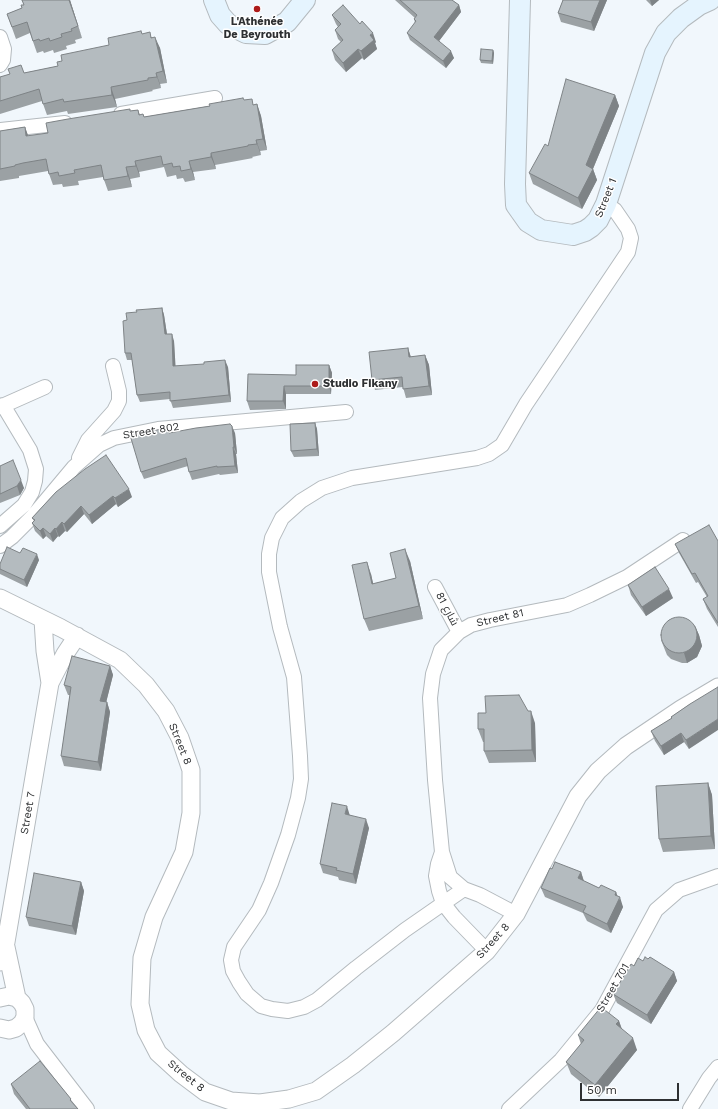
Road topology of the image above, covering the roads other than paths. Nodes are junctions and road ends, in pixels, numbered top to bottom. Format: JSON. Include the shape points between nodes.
{"nodes":[{"id":1,"x":214,"y":0,"type":"edge"},
{"id":2,"x":304,"y":0,"type":"edge"},
{"id":3,"x":520,"y":0,"type":"edge"},
{"id":4,"x":710,"y":0,"type":"edge"},
{"id":5,"x":0,"y":38,"type":"edge"},
{"id":6,"x":0,"y":65,"type":"edge"},
{"id":7,"x":215,"y":98,"type":"dead end"},
{"id":8,"x":104,"y":117,"type":"edge"},
{"id":9,"x":81,"y":120,"type":"edge"},
{"id":10,"x":0,"y":130,"type":"edge"},
{"id":11,"x":606,"y":204,"type":"junction"},
{"id":12,"x":113,"y":366,"type":"dead end"},
{"id":13,"x":45,"y":387,"type":"dead end"},
{"id":14,"x":2,"y":406,"type":"edge"},
{"id":15,"x":346,"y":412,"type":"dead end"},
{"id":16,"x":74,"y":467,"type":"junction"},
{"id":17,"x":0,"y":526,"type":"edge"},
{"id":18,"x":683,"y":540,"type":"edge"},
{"id":19,"x":0,"y":546,"type":"edge"},
{"id":20,"x":435,"y":587,"type":"dead end"},
{"id":21,"x":0,"y":598,"type":"edge"},
{"id":22,"x":43,"y":620,"type":"junction"},
{"id":23,"x":459,"y":632,"type":"junction"},
{"id":24,"x":77,"y":636,"type":"junction"},
{"id":25,"x":50,"y":683,"type":"junction"},
{"id":26,"x":718,"y":686,"type":"edge"},
{"id":27,"x":442,"y":852,"type":"junction"},
{"id":28,"x":718,"y":876,"type":"edge"},
{"id":29,"x":464,"y":889,"type":"junction"},
{"id":30,"x":443,"y":903,"type":"junction"},
{"id":31,"x":516,"y":914,"type":"junction"},
{"id":32,"x":6,"y":942,"type":"junction"},
{"id":33,"x":487,"y":951,"type":"junction"},
{"id":34,"x":0,"y":962,"type":"edge"},
{"id":35,"x":8,"y":998,"type":"edge"},
{"id":36,"x":10,"y":1028,"type":"edge"},
{"id":37,"x":718,"y":1067,"type":"edge"},
{"id":38,"x":87,"y":1109,"type":"edge"},
{"id":39,"x":509,"y":1109,"type":"edge"},
{"id":40,"x":690,"y":1109,"type":"edge"}],
"edges":[{"from":1,"to":2,"type":"main road","via":[[220,15],[228,24],[246,34],[265,34],[287,22]]},
{"from":3,"to":11,"type":"main road","name":"Street 1","via":[[516,205],[528,222],[541,230],[573,235],[585,232],[591,227],[598,220]]},
{"from":4,"to":11,"type":"main road","name":"Street 1","via":[[699,5],[676,23],[666,33],[655,53]]},
{"from":5,"to":6,"type":"street","via":[[4,49]]},
{"from":7,"to":8,"type":"street"},
{"from":9,"to":10,"type":"street"},
{"from":11,"to":30,"type":"street","via":[[615,210],[628,229],[631,238],[628,252],[526,404],[502,445],[477,458],[352,478],[322,488],[301,501],[282,518],[272,538],[269,572],[280,627],[294,677],[301,779],[288,836],[271,883],[258,910],[234,947],[233,971],[247,994],[261,1006],[288,1011],[304,1007],[317,1000]]},
{"from":12,"to":16,"type":"street","via":[[119,401],[114,411],[88,440]]},
{"from":13,"to":14,"type":"street"},
{"from":14,"to":17,"type":"street","via":[[30,450],[36,469],[32,492],[24,505]]},
{"from":15,"to":16,"type":"street","name":"Street 802","via":[[134,433],[99,445]]},
{"from":16,"to":19,"type":"street","name":"Street 802","via":[[33,516]]},
{"from":18,"to":23,"type":"street","name":"Street 81","via":[[627,577],[567,605],[490,620],[471,625]]},
{"from":20,"to":23,"type":"street","name":"شارع 81"},
{"from":21,"to":22,"type":"street","name":"Street 8"},
{"from":22,"to":24,"type":"street","name":"Street 8"},
{"from":22,"to":25,"type":"street"},
{"from":23,"to":27,"type":"street","name":"Street 81","via":[[441,650],[433,674],[430,698]]},
{"from":24,"to":25,"type":"street"},
{"from":24,"to":33,"type":"street","name":"Street 8","via":[[120,660],[146,685],[166,711],[180,738],[191,770],[191,813],[184,852],[154,917],[144,951],[140,1004],[146,1030],[158,1053],[181,1074],[205,1092],[231,1101],[260,1103],[289,1099],[316,1091],[387,1038]]},
{"from":25,"to":32,"type":"street","name":"Street 7"},
{"from":26,"to":31,"type":"street","name":"Street 8","via":[[626,746],[598,771],[578,796]]},
{"from":27,"to":29,"type":"street","name":"Street 81","via":[[450,877]]},
{"from":27,"to":30,"type":"street","name":"Street 81","via":[[436,876]]},
{"from":28,"to":39,"type":"street","name":"Street 701","via":[[679,890],[656,910],[602,1010],[561,1060]]},
{"from":29,"to":30,"type":"street"},
{"from":29,"to":31,"type":"street","name":"Street 81"},
{"from":30,"to":33,"type":"street","name":"Street 81"},
{"from":31,"to":33,"type":"street","name":"Street 8"},
{"from":32,"to":34,"type":"street"},
{"from":32,"to":35,"type":"street"},
{"from":35,"to":36,"type":"street","via":[[22,1003],[25,1009]]},
{"from":36,"to":38,"type":"street","via":[[37,1044]]},
{"from":37,"to":40,"type":"street"}]}
